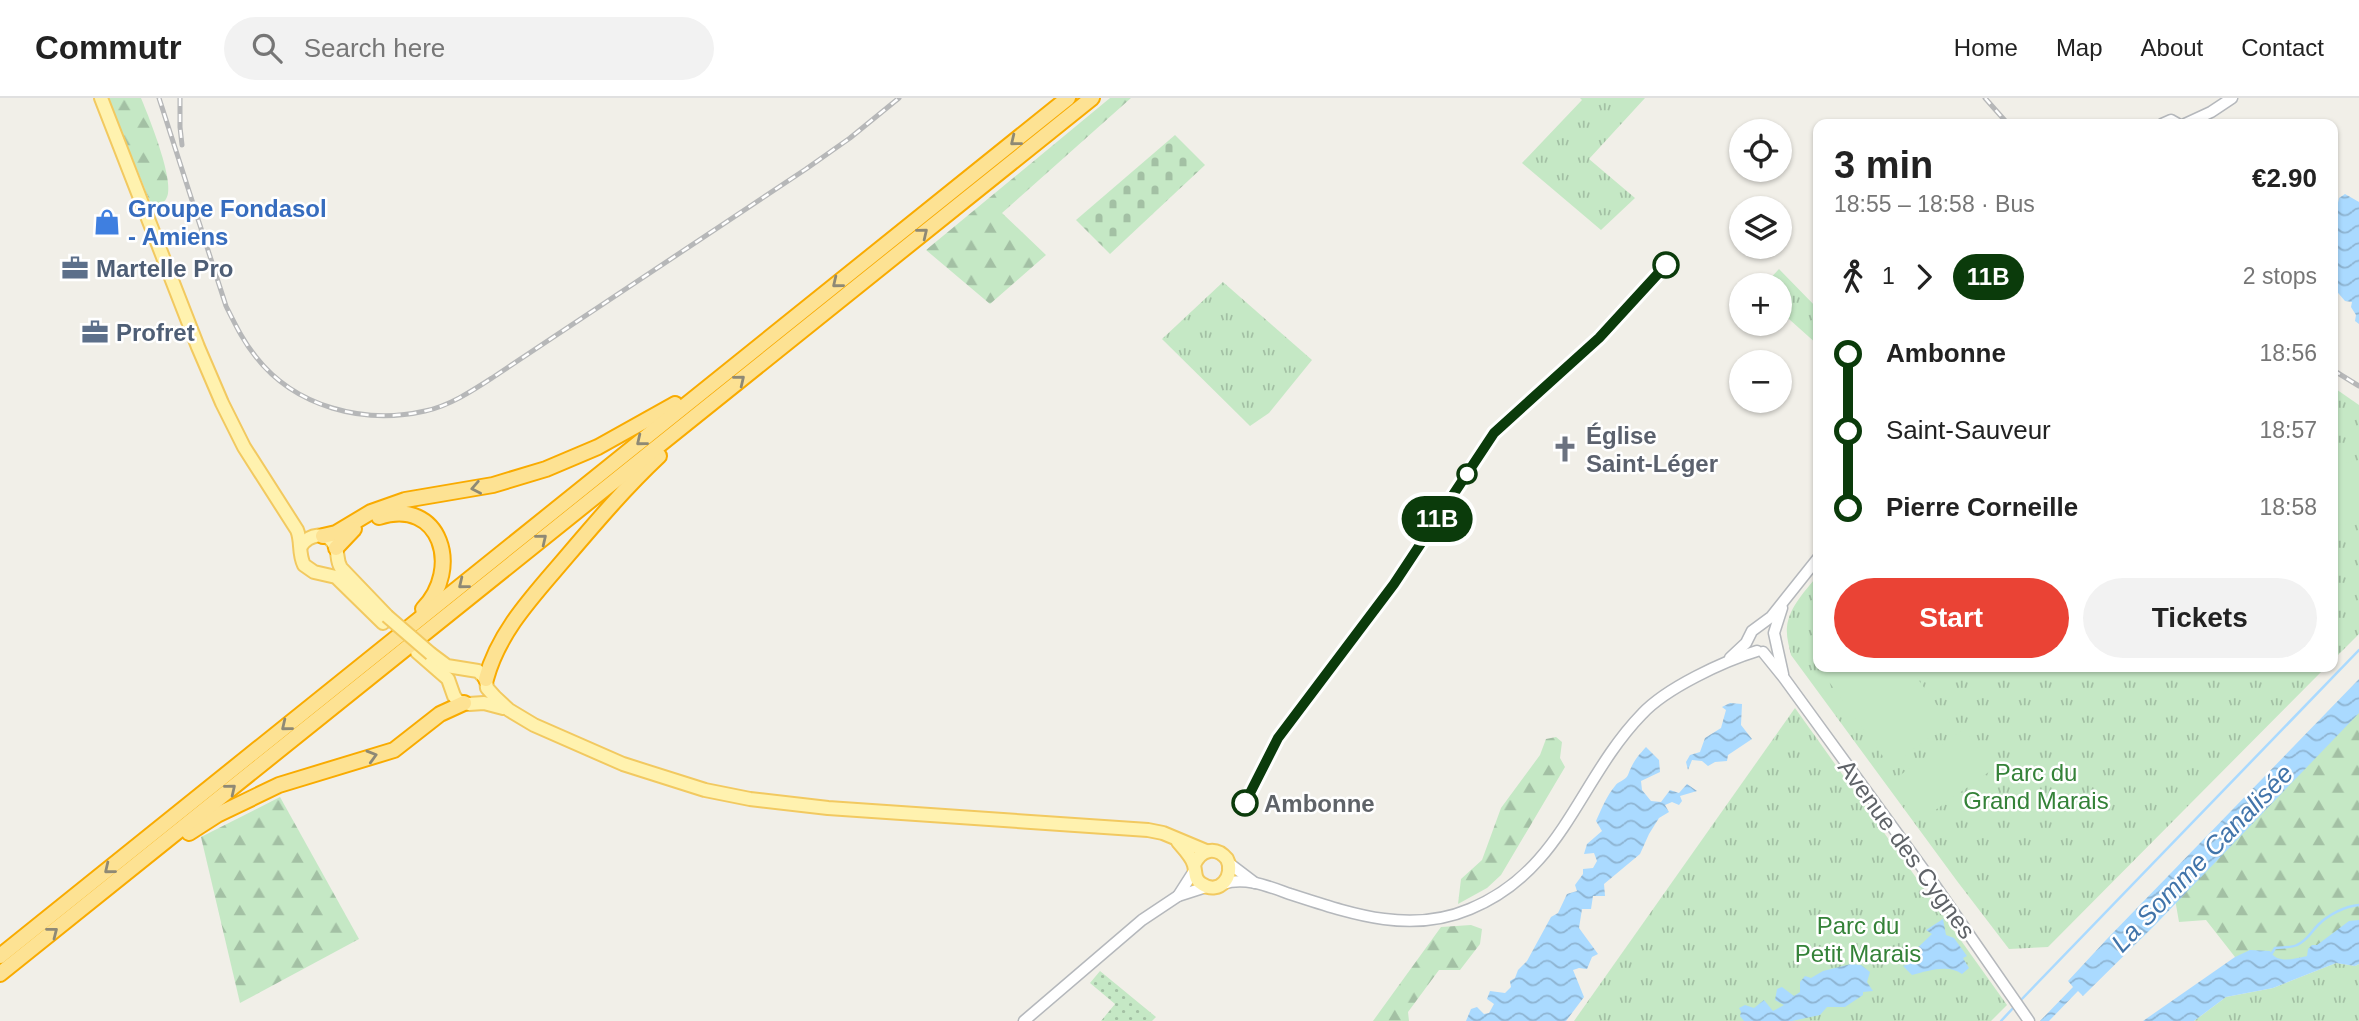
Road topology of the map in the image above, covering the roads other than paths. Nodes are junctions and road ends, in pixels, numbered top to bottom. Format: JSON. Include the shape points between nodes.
{"nodes":[{"id":1,"x":101,"y":98,"type":"edge"},
{"id":2,"x":1068,"y":98,"type":"edge"},
{"id":3,"x":1092,"y":98,"type":"edge"},
{"id":4,"x":2232,"y":98,"type":"edge"},
{"id":5,"x":2196,"y":119,"type":"edge"},
{"id":6,"x":713,"y":383,"type":"junction"},
{"id":7,"x":687,"y":423,"type":"junction"},
{"id":8,"x":265,"y":478,"type":"junction"},
{"id":9,"x":320,"y":535,"type":"junction"},
{"id":10,"x":301,"y":546,"type":"junction"},
{"id":11,"x":336,"y":553,"type":"junction"},
{"id":12,"x":1813,"y":564,"type":"edge"},
{"id":13,"x":321,"y":572,"type":"junction"},
{"id":14,"x":1783,"y":603,"type":"junction"},
{"id":15,"x":385,"y":619,"type":"junction"},
{"id":16,"x":1762,"y":626,"type":"junction"},
{"id":17,"x":1750,"y":638,"type":"junction"},
{"id":18,"x":1775,"y":638,"type":"junction"},
{"id":19,"x":391,"y":642,"type":"junction"},
{"id":20,"x":1760,"y":652,"type":"junction"},
{"id":21,"x":424,"y":653,"type":"junction"},
{"id":22,"x":1725,"y":663,"type":"junction"},
{"id":23,"x":463,"y":670,"type":"junction"},
{"id":24,"x":1784,"y":678,"type":"junction"},
{"id":25,"x":452,"y":684,"type":"junction"},
{"id":26,"x":486,"y":684,"type":"junction"},
{"id":27,"x":469,"y":704,"type":"junction"},
{"id":28,"x":509,"y":710,"type":"junction"},
{"id":29,"x":1172,"y":836,"type":"junction"},
{"id":30,"x":1206,"y":851,"type":"junction"},
{"id":31,"x":1230,"y":864,"type":"junction"},
{"id":32,"x":1194,"y":868,"type":"junction"},
{"id":33,"x":1256,"y":883,"type":"junction"},
{"id":34,"x":1223,"y":884,"type":"junction"},
{"id":35,"x":111,"y":886,"type":"junction"},
{"id":36,"x":1206,"y":887,"type":"junction"},
{"id":37,"x":1178,"y":896,"type":"junction"},
{"id":38,"x":0,"y":956,"type":"edge"},
{"id":39,"x":0,"y":974,"type":"edge"},
{"id":40,"x":1024,"y":1021,"type":"edge"},
{"id":41,"x":2028,"y":1021,"type":"edge"}],
"edges":[{"from":1,"to":8,"type":"main road","via":[[204,364],[244,447]]},
{"from":2,"to":6,"type":"highway","one_way":true},
{"from":7,"to":3,"type":"highway","one_way":true},
{"from":4,"to":5,"type":"street"},
{"from":6,"to":9,"type":"highway","one_way":true,"via":[[559,464],[493,485],[390,504],[331,535]]},
{"from":6,"to":19,"type":"highway","one_way":true},
{"from":7,"to":26,"type":"highway","via":[[616,498],[522,610],[496,651]]},
{"from":35,"to":7,"type":"highway","one_way":true},
{"from":8,"to":9,"type":"main road","via":[[301,522]]},
{"from":8,"to":10,"type":"main road","via":[[297,530]]},
{"from":9,"to":10,"type":"main road"},
{"from":9,"to":11,"type":"main road","via":[[331,540]]},
{"from":10,"to":13,"type":"main road","via":[[304,565]]},
{"from":11,"to":13,"type":"main road","via":[[330,568]]},
{"from":11,"to":15,"type":"main road","via":[[346,575]]},
{"from":11,"to":19,"type":"highway","via":[[351,531],[391,513],[423,521],[440,540],[443,567],[437,590]]},
{"from":12,"to":14,"type":"street"},
{"from":13,"to":15,"type":"main road","via":[[336,577]]},
{"from":14,"to":16,"type":"street"},
{"from":14,"to":18,"type":"street"},
{"from":15,"to":21,"type":"main road"},
{"from":16,"to":17,"type":"street","via":[[1752,631]]},
{"from":16,"to":18,"type":"street","via":[[1770,628]]},
{"from":17,"to":20,"type":"street"},
{"from":17,"to":22,"type":"street"},
{"from":18,"to":20,"type":"street","via":[[1769,650]]},
{"from":18,"to":24,"type":"street","name":"Avenue des Cygnes"},
{"from":19,"to":38,"type":"highway","one_way":true},
{"from":20,"to":22,"type":"street"},
{"from":20,"to":24,"type":"street","name":"Avenue des Cygnes"},
{"from":21,"to":23,"type":"main road"},
{"from":21,"to":25,"type":"main road"},
{"from":22,"to":33,"type":"street","via":[[1654,703],[1628,730],[1539,862],[1487,901],[1454,915],[1394,922]]},
{"from":23,"to":25,"type":"main road"},
{"from":23,"to":26,"type":"main road","via":[[478,671]]},
{"from":24,"to":41,"type":"street","name":"Avenue des Cygnes"},
{"from":25,"to":27,"type":"main road","via":[[454,696]]},
{"from":26,"to":27,"type":"main road","via":[[483,698]]},
{"from":26,"to":28,"type":"main road"},
{"from":27,"to":28,"type":"main road"},
{"from":35,"to":27,"type":"highway","one_way":true,"via":[[217,815],[279,785],[394,750],[440,714]]},
{"from":28,"to":29,"type":"main road","via":[[623,764],[741,798],[1136,829]]},
{"from":29,"to":30,"type":"main road"},
{"from":29,"to":32,"type":"main road"},
{"from":30,"to":31,"type":"main road","via":[[1222,853]]},
{"from":30,"to":32,"type":"main road"},
{"from":31,"to":33,"type":"street"},
{"from":31,"to":34,"type":"main road"},
{"from":32,"to":36,"type":"main road"},
{"from":32,"to":37,"type":"street"},
{"from":33,"to":34,"type":"street"},
{"from":34,"to":36,"type":"main road"},
{"from":39,"to":35,"type":"highway","one_way":true},
{"from":36,"to":37,"type":"street"},
{"from":37,"to":40,"type":"street","via":[[1142,920]]}]}
